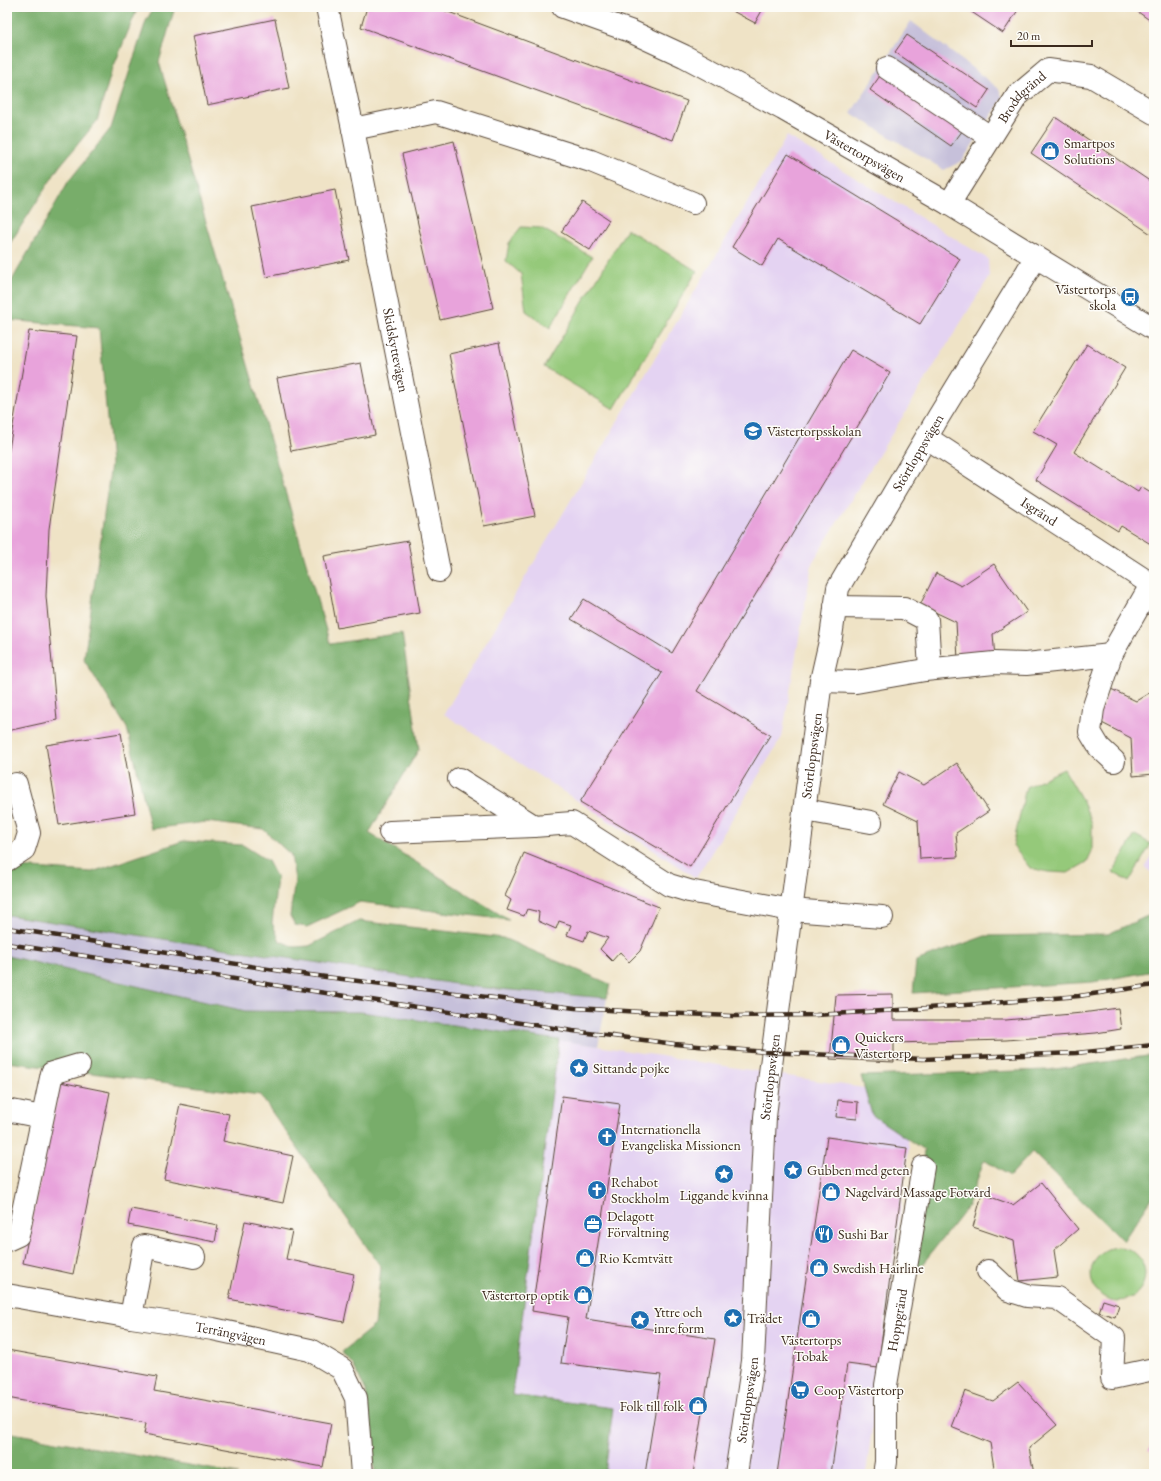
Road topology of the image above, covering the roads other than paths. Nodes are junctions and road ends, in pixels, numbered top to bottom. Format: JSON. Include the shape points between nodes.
{"nodes":[{"id":1,"x":327,"y":7,"type":"edge"},
{"id":2,"x":563,"y":7,"type":"edge"},
{"id":3,"x":887,"y":68,"type":"dead end"},
{"id":4,"x":1154,"y":113,"type":"edge"},
{"id":5,"x":353,"y":129,"type":"junction"},
{"id":6,"x":990,"y":137,"type":"junction"},
{"id":7,"x":694,"y":204,"type":"dead end"},
{"id":8,"x":949,"y":204,"type":"junction"},
{"id":9,"x":1036,"y":257,"type":"junction"},
{"id":10,"x":1154,"y":329,"type":"edge"},
{"id":11,"x":927,"y":438,"type":"junction"},
{"id":12,"x":439,"y":571,"type":"dead end"},
{"id":13,"x":1152,"y":586,"type":"edge"},
{"id":14,"x":835,"y":607,"type":"junction"},
{"id":15,"x":1111,"y":654,"type":"junction"},
{"id":16,"x":930,"y":669,"type":"junction"},
{"id":17,"x":821,"y":681,"type":"junction"},
{"id":18,"x":1114,"y":761,"type":"dead end"},
{"id":19,"x":459,"y":779,"type":"dead end"},
{"id":20,"x":16,"y":784,"type":"dead end"},
{"id":21,"x":805,"y":810,"type":"junction"},
{"id":22,"x":871,"y":822,"type":"dead end"},
{"id":23,"x":534,"y":826,"type":"junction"},
{"id":24,"x":390,"y":832,"type":"dead end"},
{"id":25,"x":7,"y":860,"type":"edge"},
{"id":26,"x":790,"y":910,"type":"junction"},
{"id":27,"x":882,"y":917,"type":"dead end"},
{"id":28,"x":79,"y":1065,"type":"dead end"},
{"id":29,"x":7,"y":1110,"type":"edge"},
{"id":30,"x":42,"y":1117,"type":"junction"},
{"id":31,"x":923,"y":1167,"type":"dead end"},
{"id":32,"x":7,"y":1240,"type":"edge"},
{"id":33,"x":194,"y":1257,"type":"dead end"},
{"id":34,"x":988,"y":1271,"type":"dead end"},
{"id":35,"x":7,"y":1295,"type":"edge"},
{"id":36,"x":131,"y":1316,"type":"junction"},
{"id":37,"x":1154,"y":1369,"type":"edge"},
{"id":38,"x":362,"y":1474,"type":"edge"},
{"id":39,"x":736,"y":1474,"type":"edge"},
{"id":40,"x":884,"y":1474,"type":"edge"}],
"edges":[{"from":1,"to":5,"type":"street","name":"Skidskyttevägen"},
{"from":2,"to":8,"type":"street","name":"Västertorpsvägen","via":[[630,31],[684,56]]},
{"from":3,"to":6,"type":"street"},
{"from":4,"to":6,"type":"street","name":"Broddgränd","via":[[1091,76],[1048,70],[1017,96]]},
{"from":5,"to":7,"type":"street","via":[[436,112],[591,161]]},
{"from":5,"to":12,"type":"street","name":"Skidskyttevägen"},
{"from":6,"to":8,"type":"street","name":"Broddgränd"},
{"from":8,"to":9,"type":"street","name":"Västertorpsvägen"},
{"from":9,"to":10,"type":"street","name":"Västertorpsvägen"},
{"from":9,"to":11,"type":"street","name":"Störtloppsvägen"},
{"from":11,"to":13,"type":"street","name":"Isgränd"},
{"from":11,"to":14,"type":"street","name":"Störtloppsvägen","via":[[838,588]]},
{"from":13,"to":15,"type":"street","name":"Isgränd"},
{"from":14,"to":16,"type":"street","via":[[904,608],[927,620]]},
{"from":14,"to":17,"type":"street","name":"Störtloppsvägen"},
{"from":15,"to":16,"type":"street","via":[[1026,664],[994,662]]},
{"from":15,"to":18,"type":"street","name":"Isgränd","via":[[1093,709],[1090,732]]},
{"from":16,"to":17,"type":"street","via":[[856,682]]},
{"from":17,"to":21,"type":"street","name":"Störtloppsvägen"},
{"from":19,"to":23,"type":"street"},
{"from":20,"to":25,"type":"street","via":[[29,834],[24,849]]},
{"from":21,"to":22,"type":"street"},
{"from":21,"to":26,"type":"street","name":"Störtloppsvägen"},
{"from":23,"to":24,"type":"street"},
{"from":23,"to":26,"type":"street","via":[[572,823],[669,885]]},
{"from":26,"to":27,"type":"street"},
{"from":26,"to":39,"type":"street","name":"Störtloppsvägen","via":[[765,1117],[753,1361]]},
{"from":28,"to":30,"type":"street","via":[[52,1073]]},
{"from":29,"to":30,"type":"street"},
{"from":30,"to":32,"type":"street","via":[[18,1235]]},
{"from":31,"to":40,"type":"street","name":"Hoppgränd","via":[[886,1385]]},
{"from":33,"to":36,"type":"street","via":[[144,1246]]},
{"from":34,"to":37,"type":"street","via":[[1008,1290],[1027,1296],[1056,1298],[1114,1338],[1112,1378]]},
{"from":35,"to":36,"type":"street","name":"Terrängvägen"},
{"from":36,"to":38,"type":"street","name":"Terrängvägen","via":[[213,1329],[310,1350],[342,1369],[356,1398]]}]}
